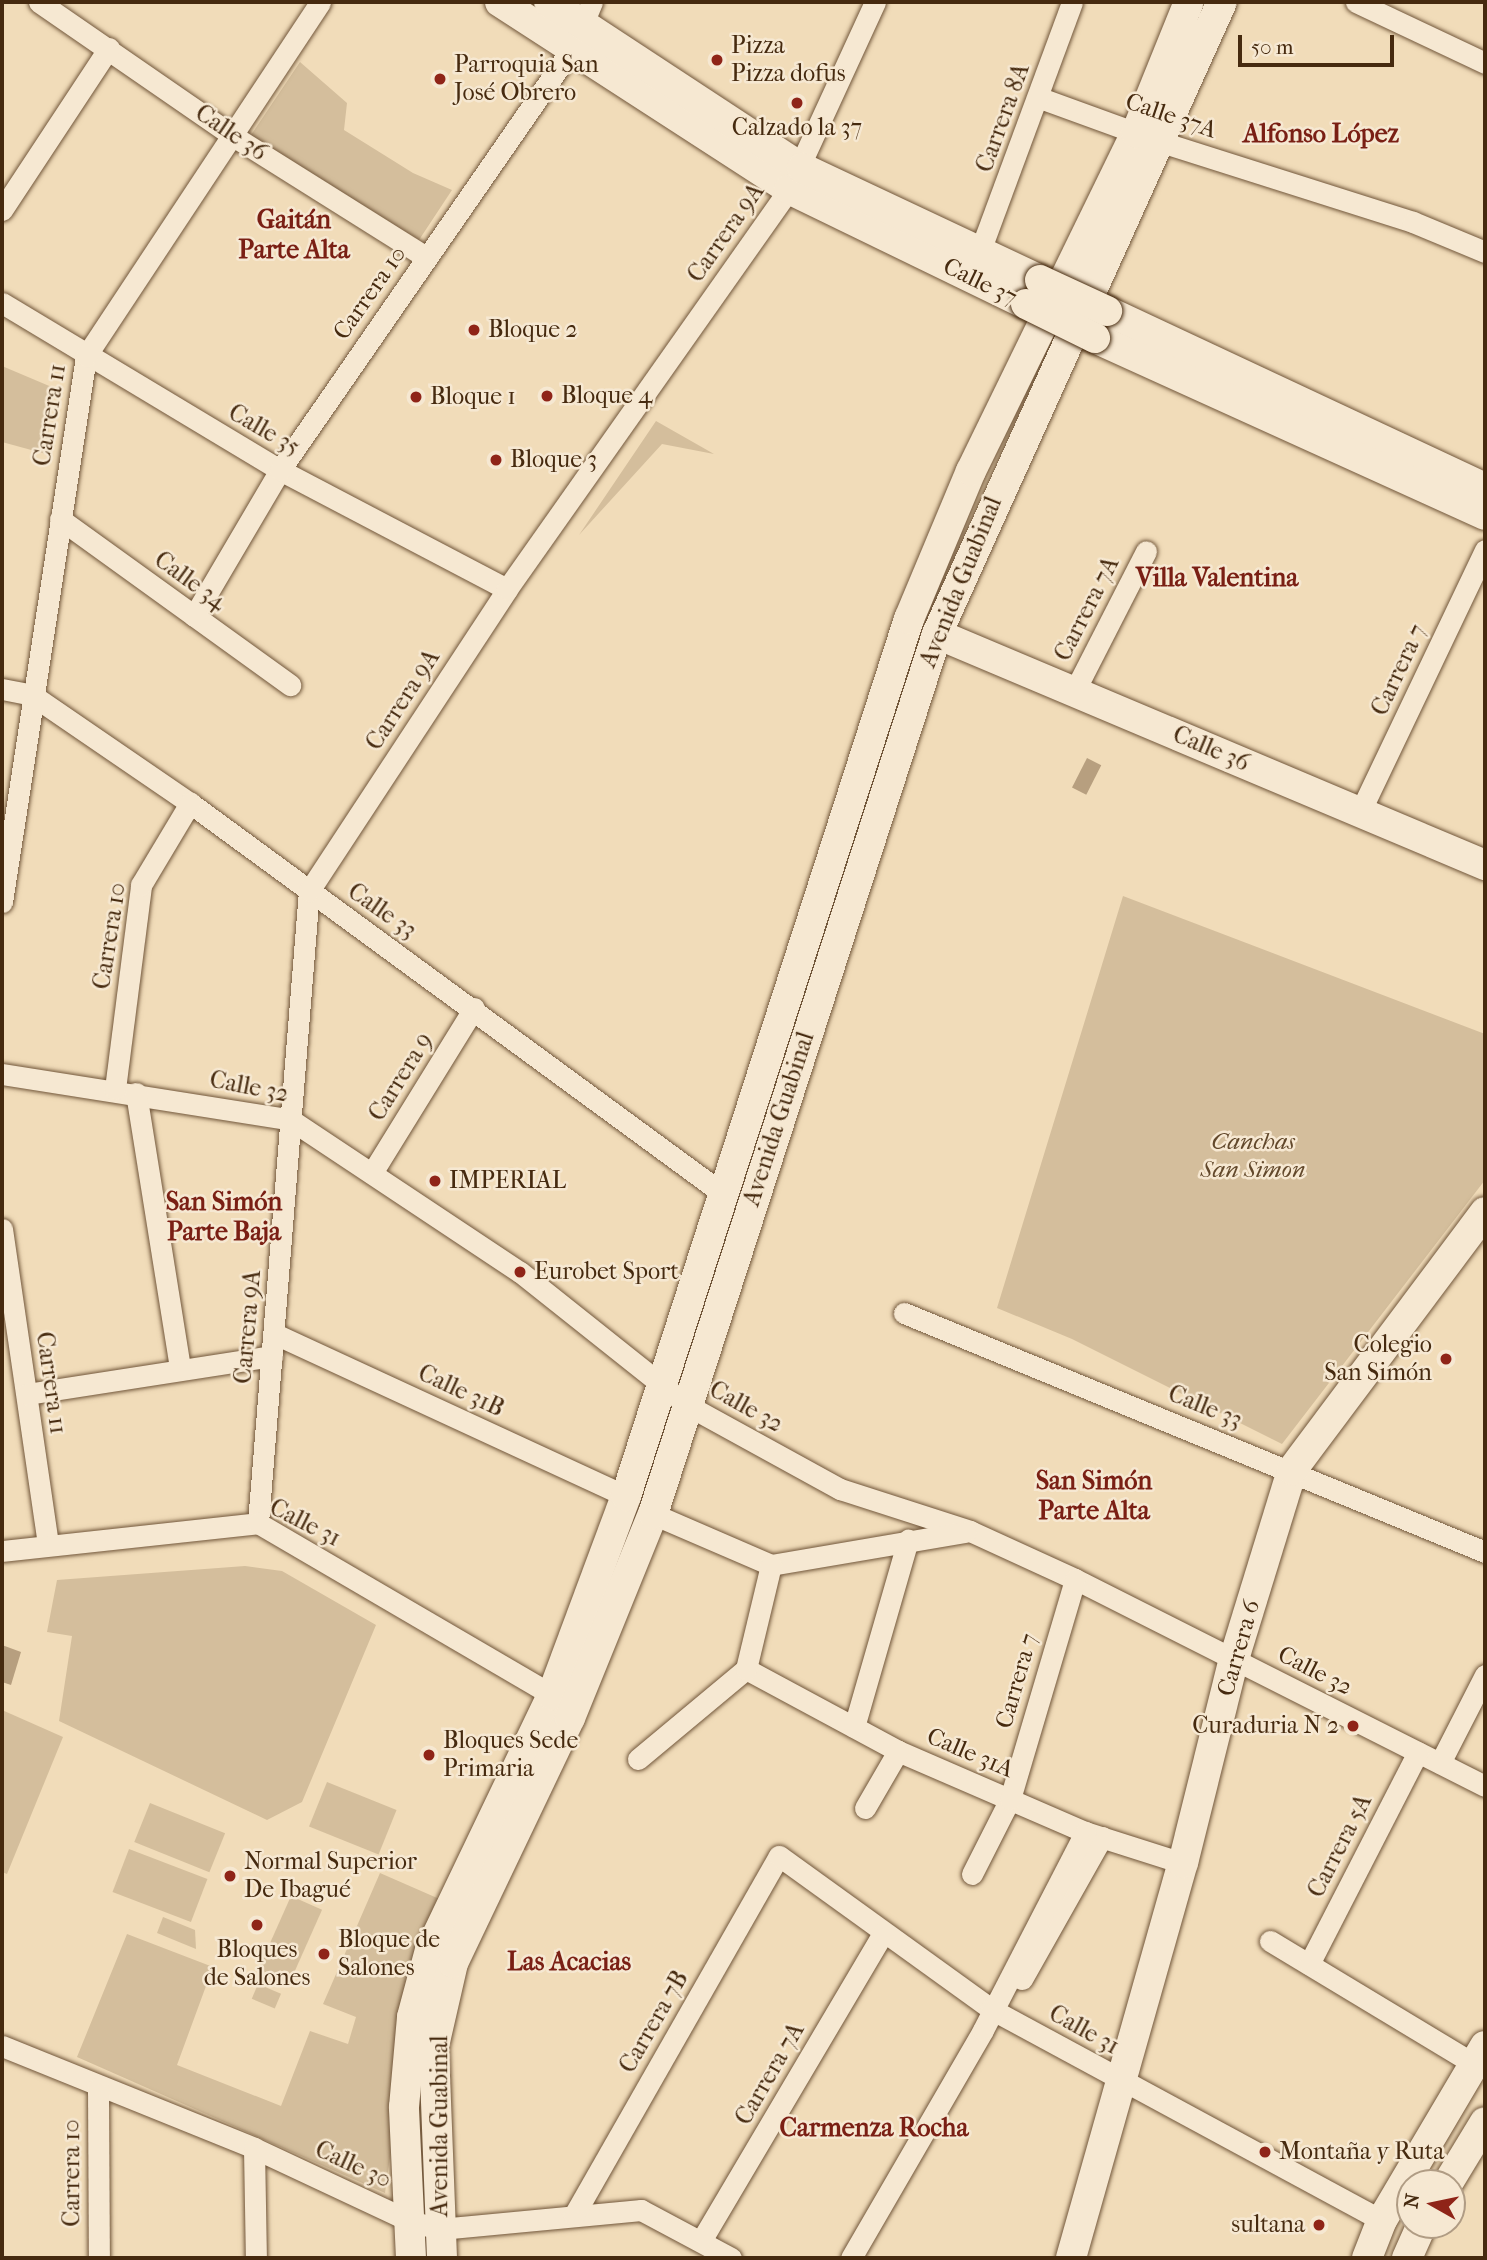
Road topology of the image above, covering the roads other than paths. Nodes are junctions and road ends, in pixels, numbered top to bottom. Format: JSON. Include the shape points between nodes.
{"nodes":[{"id":1,"x":39,"y":2,"type":"edge"},
{"id":2,"x":320,"y":2,"type":"edge"},
{"id":3,"x":500,"y":2,"type":"edge"},
{"id":4,"x":549,"y":2,"type":"edge"},
{"id":5,"x":874,"y":2,"type":"edge"},
{"id":6,"x":1072,"y":2,"type":"edge"},
{"id":7,"x":1189,"y":2,"type":"edge"},
{"id":8,"x":1222,"y":2,"type":"edge"},
{"id":9,"x":1356,"y":2,"type":"edge"},
{"id":10,"x":583,"y":24,"type":"edge"},
{"id":11,"x":108,"y":48,"type":"junction"},
{"id":12,"x":1485,"y":63,"type":"edge"},
{"id":13,"x":1040,"y":98,"type":"junction"},
{"id":14,"x":233,"y":136,"type":"junction"},
{"id":15,"x":1149,"y":137,"type":"junction"},
{"id":16,"x":796,"y":178,"type":"junction"},
{"id":17,"x":2,"y":209,"type":"edge"},
{"id":18,"x":980,"y":251,"type":"junction"},
{"id":19,"x":1485,"y":252,"type":"edge"},
{"id":20,"x":426,"y":257,"type":"junction"},
{"id":21,"x":1033,"y":292,"type":"junction"},
{"id":22,"x":2,"y":303,"type":"edge"},
{"id":23,"x":86,"y":356,"type":"junction"},
{"id":24,"x":280,"y":470,"type":"junction"},
{"id":25,"x":1485,"y":488,"type":"edge"},
{"id":26,"x":1485,"y":515,"type":"edge"},
{"id":27,"x":60,"y":519,"type":"junction"},
{"id":28,"x":1485,"y":550,"type":"edge"},
{"id":29,"x":1146,"y":551,"type":"dead end"},
{"id":30,"x":507,"y":589,"type":"junction"},
{"id":31,"x":194,"y":616,"type":"junction"},
{"id":32,"x":937,"y":634,"type":"junction"},
{"id":33,"x":290,"y":685,"type":"dead end"},
{"id":34,"x":2,"y":689,"type":"edge"},
{"id":35,"x":1074,"y":692,"type":"junction"},
{"id":36,"x":32,"y":695,"type":"junction"},
{"id":37,"x":190,"y":803,"type":"junction"},
{"id":38,"x":1360,"y":812,"type":"junction"},
{"id":39,"x":1485,"y":864,"type":"edge"},
{"id":40,"x":309,"y":891,"type":"junction"},
{"id":41,"x":2,"y":902,"type":"edge"},
{"id":42,"x":474,"y":1008,"type":"junction"},
{"id":43,"x":2,"y":1074,"type":"edge"},
{"id":44,"x":115,"y":1089,"type":"junction"},
{"id":45,"x":136,"y":1093,"type":"junction"},
{"id":46,"x":291,"y":1120,"type":"junction"},
{"id":47,"x":372,"y":1173,"type":"junction"},
{"id":48,"x":722,"y":1193,"type":"junction"},
{"id":49,"x":1485,"y":1212,"type":"edge"},
{"id":50,"x":2,"y":1229,"type":"edge"},
{"id":51,"x":904,"y":1313,"type":"dead end"},
{"id":52,"x":275,"y":1334,"type":"junction"},
{"id":53,"x":272,"y":1356,"type":"junction"},
{"id":54,"x":180,"y":1368,"type":"junction"},
{"id":55,"x":663,"y":1384,"type":"junction"},
{"id":56,"x":27,"y":1394,"type":"junction"},
{"id":57,"x":687,"y":1405,"type":"junction"},
{"id":58,"x":1292,"y":1470,"type":"junction"},
{"id":59,"x":626,"y":1496,"type":"junction"},
{"id":60,"x":653,"y":1514,"type":"junction"},
{"id":61,"x":258,"y":1523,"type":"junction"},
{"id":62,"x":970,"y":1531,"type":"junction"},
{"id":63,"x":908,"y":1540,"type":"junction"},
{"id":64,"x":48,"y":1544,"type":"junction"},
{"id":65,"x":2,"y":1551,"type":"edge"},
{"id":66,"x":1485,"y":1552,"type":"edge"},
{"id":67,"x":771,"y":1565,"type":"junction"},
{"id":68,"x":1074,"y":1579,"type":"junction"},
{"id":69,"x":1234,"y":1659,"type":"junction"},
{"id":70,"x":746,"y":1670,"type":"junction"},
{"id":71,"x":1485,"y":1675,"type":"edge"},
{"id":72,"x":552,"y":1695,"type":"junction"},
{"id":73,"x":854,"y":1727,"type":"junction"},
{"id":74,"x":898,"y":1751,"type":"junction"},
{"id":75,"x":1418,"y":1752,"type":"junction"},
{"id":76,"x":638,"y":1759,"type":"dead end"},
{"id":77,"x":1440,"y":1763,"type":"junction"},
{"id":78,"x":1485,"y":1786,"type":"edge"},
{"id":79,"x":1010,"y":1799,"type":"junction"},
{"id":80,"x":865,"y":1808,"type":"dead end"},
{"id":81,"x":1094,"y":1835,"type":"junction"},
{"id":82,"x":779,"y":1856,"type":"joint"},
{"id":83,"x":1183,"y":1863,"type":"junction"},
{"id":84,"x":972,"y":1874,"type":"dead end"},
{"id":85,"x":883,"y":1933,"type":"junction"},
{"id":86,"x":1270,"y":1941,"type":"dead end"},
{"id":87,"x":1309,"y":1964,"type":"junction"},
{"id":88,"x":996,"y":2011,"type":"junction"},
{"id":89,"x":2,"y":2046,"type":"edge"},
{"id":90,"x":1480,"y":2055,"type":"edge"},
{"id":91,"x":1119,"y":2080,"type":"junction"},
{"id":92,"x":98,"y":2088,"type":"junction"},
{"id":93,"x":1485,"y":2122,"type":"edge"},
{"id":94,"x":254,"y":2148,"type":"junction"},
{"id":95,"x":1456,"y":2169,"type":"edge"},
{"id":96,"x":574,"y":2215,"type":"junction"},
{"id":97,"x":1382,"y":2220,"type":"junction"},
{"id":98,"x":410,"y":2221,"type":"junction"},
{"id":99,"x":1416,"y":2239,"type":"edge"},
{"id":100,"x":701,"y":2241,"type":"junction"},
{"id":101,"x":441,"y":2244,"type":"edge"},
{"id":102,"x":99,"y":2258,"type":"edge"},
{"id":103,"x":256,"y":2258,"type":"edge"},
{"id":104,"x":411,"y":2258,"type":"edge"},
{"id":105,"x":731,"y":2258,"type":"edge"},
{"id":106,"x":852,"y":2258,"type":"edge"},
{"id":107,"x":1071,"y":2258,"type":"edge"},
{"id":108,"x":1367,"y":2258,"type":"edge"},
{"id":109,"x":1407,"y":2258,"type":"edge"}],
"edges":[{"from":1,"to":11,"type":"street","name":"Calle 36"},
{"from":2,"to":14,"type":"street","name":"Carrera 11"},
{"from":3,"to":10,"type":"main road","name":"Calle 37"},
{"from":4,"to":10,"type":"main road","name":"Calle 37"},
{"from":5,"to":16,"type":"street","name":"Carrera 9A"},
{"from":6,"to":13,"type":"street","name":"Carrera 8A"},
{"from":7,"to":15,"type":"main road","name":"Avenida Guabinal"},
{"from":8,"to":15,"type":"main road","name":"Avenida Guabinal"},
{"from":9,"to":12,"type":"street"},
{"from":10,"to":16,"type":"main road","name":"Calle 37"},
{"from":10,"to":20,"type":"street","name":"Carrera 10"},
{"from":11,"to":14,"type":"street","name":"Calle 36"},
{"from":11,"to":17,"type":"street"},
{"from":13,"to":15,"type":"street","name":"Calle 37A"},
{"from":13,"to":18,"type":"street","name":"Carrera 8A"},
{"from":14,"to":20,"type":"street","name":"Calle 36"},
{"from":14,"to":23,"type":"street","name":"Carrera 11"},
{"from":15,"to":19,"type":"street","name":"Calle 37A","via":[[1413,222]]},
{"from":15,"to":32,"type":"main road","name":"Avenida Guabinal"},
{"from":15,"to":48,"type":"main road","name":"Avenida Guabinal","via":[[971,471],[909,619]]},
{"from":16,"to":18,"type":"main road","name":"Calle 37"},
{"from":16,"to":21,"type":"main road","name":"Calle 37"},
{"from":16,"to":30,"type":"street","name":"Carrera 9A"},
{"from":18,"to":21,"type":"main road","name":"Calle 37"},
{"from":20,"to":24,"type":"street","name":"Carrera 10"},
{"from":21,"to":25,"type":"main road","name":"Calle 37","bridge":true,"via":[[1107,310]]},
{"from":21,"to":26,"type":"main road","name":"Calle 37","bridge":true,"via":[[1095,338]]},
{"from":22,"to":23,"type":"street","name":"Calle 35"},
{"from":23,"to":24,"type":"street","name":"Calle 35"},
{"from":23,"to":27,"type":"street","name":"Carrera 11"},
{"from":24,"to":30,"type":"street","name":"Calle 35"},
{"from":24,"to":31,"type":"street","name":"Carrera 10"},
{"from":27,"to":31,"type":"street","name":"Calle 34"},
{"from":27,"to":36,"type":"street","name":"Carrera 11"},
{"from":28,"to":38,"type":"street","name":"Carrera 7"},
{"from":29,"to":35,"type":"street","name":"Carrera 7A"},
{"from":30,"to":40,"type":"street","name":"Carrera 9A"},
{"from":31,"to":33,"type":"street","name":"Calle 34"},
{"from":32,"to":35,"type":"main road","name":"Calle 36"},
{"from":32,"to":57,"type":"main road","name":"Avenida Guabinal"},
{"from":34,"to":36,"type":"street","name":"Calle 33"},
{"from":35,"to":38,"type":"main road","name":"Calle 36"},
{"from":36,"to":37,"type":"street","name":"Calle 33"},
{"from":36,"to":41,"type":"street","name":"Carrera 11"},
{"from":37,"to":40,"type":"street","name":"Calle 33"},
{"from":37,"to":44,"type":"street","name":"Carrera 10","via":[[141,885]]},
{"from":38,"to":39,"type":"main road","name":"Calle 36"},
{"from":40,"to":42,"type":"street","name":"Calle 33"},
{"from":40,"to":46,"type":"street","name":"Carrera 9A"},
{"from":42,"to":47,"type":"street","name":"Carrera 9"},
{"from":42,"to":48,"type":"street","name":"Calle 33"},
{"from":43,"to":44,"type":"street","name":"Calle 32"},
{"from":44,"to":45,"type":"street","name":"Calle 32"},
{"from":45,"to":46,"type":"street","name":"Calle 32"},
{"from":45,"to":54,"type":"street"},
{"from":46,"to":47,"type":"street","name":"Calle 32"},
{"from":46,"to":52,"type":"street","name":"Carrera 9A"},
{"from":47,"to":55,"type":"street","name":"Calle 32","via":[[520,1272]]},
{"from":48,"to":55,"type":"main road","name":"Avenida Guabinal"},
{"from":49,"to":58,"type":"main road","name":"Carrera 6"},
{"from":50,"to":56,"type":"street","name":"Carrera 11"},
{"from":51,"to":58,"type":"street","name":"Calle 33"},
{"from":52,"to":53,"type":"street","name":"Carrera 9A"},
{"from":52,"to":59,"type":"street","name":"Calle 31B"},
{"from":53,"to":54,"type":"street"},
{"from":53,"to":61,"type":"street","name":"Carrera 9A"},
{"from":54,"to":56,"type":"street"},
{"from":55,"to":57,"type":"street","name":"Calle 32"},
{"from":55,"to":59,"type":"main road","name":"Avenida Guabinal"},
{"from":56,"to":64,"type":"street","name":"Carrera 11"},
{"from":57,"to":60,"type":"main road","name":"Avenida Guabinal"},
{"from":57,"to":62,"type":"street","name":"Calle 32","via":[[840,1489]]},
{"from":58,"to":66,"type":"street","name":"Calle 33"},
{"from":58,"to":69,"type":"main road","name":"Carrera 6"},
{"from":59,"to":72,"type":"main road","name":"Avenida Guabinal"},
{"from":60,"to":67,"type":"street"},
{"from":60,"to":101,"type":"main road","name":"Avenida Guabinal","via":[[570,1718],[453,1963],[434,2046]]},
{"from":61,"to":64,"type":"street","name":"Calle 31"},
{"from":61,"to":72,"type":"street","name":"Calle 31"},
{"from":62,"to":63,"type":"street"},
{"from":62,"to":68,"type":"street","name":"Calle 32"},
{"from":63,"to":67,"type":"street"},
{"from":63,"to":73,"type":"street"},
{"from":64,"to":65,"type":"street","name":"Calle 31"},
{"from":67,"to":70,"type":"street"},
{"from":68,"to":69,"type":"street","name":"Calle 32"},
{"from":68,"to":79,"type":"street","name":"Carrera 7"},
{"from":69,"to":75,"type":"street","name":"Calle 32"},
{"from":69,"to":83,"type":"main road","name":"Carrera 6"},
{"from":70,"to":73,"type":"street","name":"Calle 31A"},
{"from":70,"to":76,"type":"street"},
{"from":71,"to":77,"type":"street"},
{"from":72,"to":98,"type":"main road","name":"Avenida Guabinal","via":[[430,1950],[412,2017],[404,2107]]},
{"from":73,"to":74,"type":"street","name":"Calle 31A"},
{"from":74,"to":79,"type":"street","name":"Calle 31A"},
{"from":74,"to":80,"type":"street"},
{"from":75,"to":77,"type":"street","name":"Calle 32"},
{"from":75,"to":87,"type":"street","name":"Carrera 5A"},
{"from":77,"to":78,"type":"street","name":"Calle 32"},
{"from":79,"to":81,"type":"street","name":"Calle 31A"},
{"from":79,"to":84,"type":"street","name":"Carrera 7"},
{"from":81,"to":83,"type":"street","name":"Calle 31A"},
{"from":81,"to":88,"type":"street"},
{"from":82,"to":85,"type":"street","name":"Calle 31"},
{"from":82,"to":96,"type":"street","name":"Carrera 7B"},
{"from":83,"to":91,"type":"main road","name":"Carrera 6"},
{"from":85,"to":88,"type":"street","name":"Calle 31"},
{"from":85,"to":100,"type":"street","name":"Carrera 7A"},
{"from":86,"to":87,"type":"street"},
{"from":87,"to":90,"type":"street"},
{"from":88,"to":91,"type":"street","name":"Calle 31"},
{"from":88,"to":106,"type":"street"},
{"from":89,"to":92,"type":"street","name":"Calle 30"},
{"from":90,"to":97,"type":"main road"},
{"from":91,"to":97,"type":"street","name":"Calle 31"},
{"from":91,"to":107,"type":"main road","name":"Carrera 6"},
{"from":92,"to":94,"type":"street","name":"Calle 30"},
{"from":92,"to":102,"type":"street","name":"Carrera 10"},
{"from":93,"to":95,"type":"main road"},
{"from":94,"to":98,"type":"street","name":"Calle 30"},
{"from":94,"to":103,"type":"street"},
{"from":96,"to":100,"type":"street","name":"Calle 30","via":[[641,2210]]},
{"from":96,"to":101,"type":"street","name":"Calle 30"},
{"from":97,"to":108,"type":"main road"},
{"from":98,"to":101,"type":"street","name":"Calle 30"},
{"from":98,"to":104,"type":"main road","name":"Avenida Guabinal"},
{"from":99,"to":109,"type":"main road"},
{"from":100,"to":105,"type":"street","name":"Calle 30"}]}
